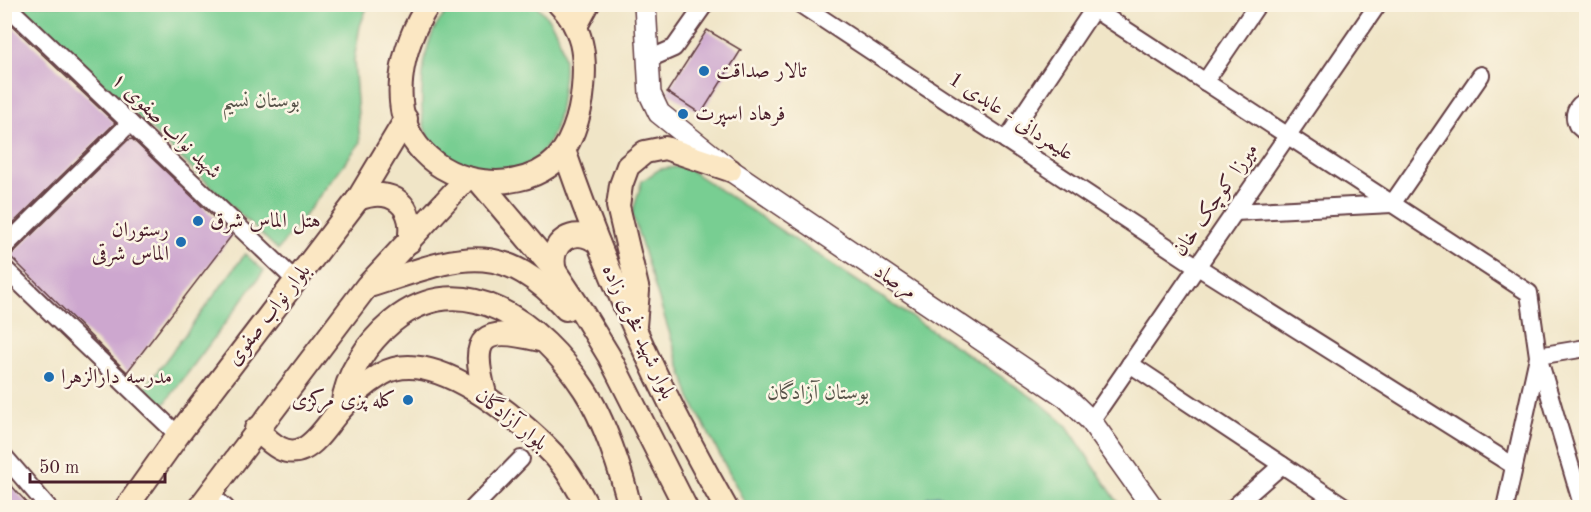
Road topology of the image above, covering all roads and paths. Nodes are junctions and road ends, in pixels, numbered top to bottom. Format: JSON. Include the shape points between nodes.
{"nodes":[{"id":1,"x":5,"y":4,"type":"edge"},
{"id":2,"x":429,"y":4,"type":"edge"},
{"id":3,"x":559,"y":4,"type":"edge"},
{"id":4,"x":588,"y":4,"type":"edge"},
{"id":5,"x":645,"y":4,"type":"edge"},
{"id":6,"x":705,"y":4,"type":"edge"},
{"id":7,"x":800,"y":4,"type":"edge"},
{"id":8,"x":1258,"y":4,"type":"edge"},
{"id":9,"x":1378,"y":4,"type":"edge"},
{"id":10,"x":1093,"y":6,"type":"edge"},
{"id":11,"x":576,"y":27,"type":"junction"},
{"id":12,"x":649,"y":59,"type":"junction"},
{"id":13,"x":1481,"y":75,"type":"dead end"},
{"id":14,"x":1205,"y":82,"type":"junction"},
{"id":15,"x":1587,"y":101,"type":"edge"},
{"id":16,"x":406,"y":119,"type":"junction"},
{"id":17,"x":130,"y":123,"type":"junction"},
{"id":18,"x":1587,"y":133,"type":"edge"},
{"id":19,"x":1287,"y":137,"type":"junction"},
{"id":20,"x":1006,"y":140,"type":"junction"},
{"id":21,"x":564,"y":150,"type":"junction"},
{"id":22,"x":730,"y":170,"type":"junction"},
{"id":23,"x":473,"y":180,"type":"junction"},
{"id":24,"x":358,"y":199,"type":"junction"},
{"id":25,"x":1392,"y":204,"type":"junction"},
{"id":26,"x":1235,"y":212,"type":"junction"},
{"id":27,"x":409,"y":242,"type":"junction"},
{"id":28,"x":598,"y":243,"type":"junction"},
{"id":29,"x":4,"y":247,"type":"edge"},
{"id":30,"x":1198,"y":267,"type":"junction"},
{"id":31,"x":4,"y":268,"type":"edge"},
{"id":32,"x":555,"y":271,"type":"junction"},
{"id":33,"x":296,"y":281,"type":"junction"},
{"id":34,"x":367,"y":286,"type":"junction"},
{"id":35,"x":635,"y":328,"type":"junction"},
{"id":36,"x":542,"y":340,"type":"junction"},
{"id":37,"x":1587,"y":348,"type":"edge"},
{"id":38,"x":609,"y":356,"type":"junction"},
{"id":39,"x":1538,"y":356,"type":"junction"},
{"id":40,"x":1130,"y":364,"type":"junction"},
{"id":41,"x":485,"y":394,"type":"junction"},
{"id":42,"x":342,"y":407,"type":"junction"},
{"id":43,"x":1091,"y":421,"type":"junction"},
{"id":44,"x":256,"y":429,"type":"junction"},
{"id":45,"x":178,"y":435,"type":"junction"},
{"id":46,"x":4,"y":456,"type":"edge"},
{"id":47,"x":521,"y":459,"type":"dead end"},
{"id":48,"x":1282,"y":465,"type":"junction"},
{"id":49,"x":1514,"y":466,"type":"junction"},
{"id":50,"x":211,"y":503,"type":"edge"},
{"id":51,"x":49,"y":507,"type":"edge"},
{"id":52,"x":126,"y":507,"type":"edge"},
{"id":53,"x":473,"y":507,"type":"edge"},
{"id":54,"x":588,"y":507,"type":"edge"},
{"id":55,"x":630,"y":507,"type":"edge"},
{"id":56,"x":686,"y":507,"type":"edge"},
{"id":57,"x":726,"y":507,"type":"edge"},
{"id":58,"x":1153,"y":507,"type":"edge"},
{"id":59,"x":1233,"y":507,"type":"edge"},
{"id":60,"x":1347,"y":507,"type":"edge"},
{"id":61,"x":1505,"y":507,"type":"edge"},
{"id":62,"x":1583,"y":507,"type":"edge"}],
"edges":[{"from":1,"to":17,"type":"street","name":"شهید نواب صفوی ۱"},
{"from":2,"to":16,"type":"main road","via":[[405,51],[401,95]]},
{"from":3,"to":11,"type":"main road"},
{"from":4,"to":11,"type":"main road"},
{"from":5,"to":12,"type":"street","name":"مرصاد"},
{"from":6,"to":12,"type":"street","via":[[674,48]]},
{"from":7,"to":20,"type":"street","name":"علیمردانی - عابدی 1"},
{"from":8,"to":14,"type":"street"},
{"from":9,"to":19,"type":"street","name":"میرزا کوچک خان"},
{"from":10,"to":14,"type":"street"},
{"from":10,"to":20,"type":"street"},
{"from":11,"to":21,"type":"main road","via":[[585,68],[582,99]]},
{"from":12,"to":22,"type":"street","name":"مرصاد","via":[[650,94],[659,113]]},
{"from":13,"to":25,"type":"street"},
{"from":14,"to":19,"type":"street"},
{"from":15,"to":18,"type":"street","via":[[1579,105],[1574,115],[1577,126]]},
{"from":16,"to":23,"type":"main road","via":[[422,151],[435,163]]},
{"from":16,"to":24,"type":"main road","name":"بلوار نواب صفوی"},
{"from":17,"to":29,"type":"street"},
{"from":17,"to":33,"type":"street","name":"شهید نواب صفوی ۱"},
{"from":19,"to":25,"type":"street"},
{"from":19,"to":26,"type":"street","name":"میرزا کوچک خان"},
{"from":20,"to":30,"type":"street","name":"علیمردانی - عابدی 1"},
{"from":21,"to":23,"type":"main road","via":[[550,165],[516,180]]},
{"from":21,"to":28,"type":"main road","name":"بلوار شهید فخری زاده"},
{"from":22,"to":35,"type":"main road","via":[[664,148],[645,152],[628,166],[618,206],[638,291]]},
{"from":22,"to":43,"type":"street","name":"مرصاد","via":[[1027,369]]},
{"from":23,"to":27,"type":"main road"},
{"from":23,"to":32,"type":"main road","name":"بلوار شهید فخری زاده"},
{"from":24,"to":27,"type":"main road","via":[[372,194],[399,201],[412,227]]},
{"from":24,"to":33,"type":"main road","name":"بلوار نواب صفوی"},
{"from":25,"to":26,"type":"street"},
{"from":25,"to":39,"type":"street","via":[[1529,293]]},
{"from":26,"to":30,"type":"street","name":"میرزا کوچک خان"},
{"from":27,"to":34,"type":"main road"},
{"from":28,"to":32,"type":"main road","via":[[576,234],[561,241],[553,255]]},
{"from":28,"to":35,"type":"main road","name":"بلوار شهید فخری زاده"},
{"from":30,"to":40,"type":"street","name":"میرزا کوچک خان"},
{"from":30,"to":49,"type":"street","name":"علیمردانی - عابدی 1"},
{"from":31,"to":45,"type":"street"},
{"from":32,"to":38,"type":"main road","name":"بلوار شهید فخری زاده"},
{"from":33,"to":45,"type":"main road","name":"بلوار نواب صفوی"},
{"from":34,"to":38,"type":"main road","via":[[429,265],[487,258],[518,268],[547,288]]},
{"from":34,"to":44,"type":"main road"},
{"from":35,"to":57,"type":"main road","name":"بلوار شهید فخری زاده","via":[[693,451]]},
{"from":36,"to":41,"type":"main road","via":[[508,333],[494,334],[483,342],[477,366]]},
{"from":36,"to":42,"type":"main road","via":[[519,319],[498,308],[465,298],[430,302],[403,313],[376,335],[354,370]]},
{"from":36,"to":55,"type":"main road","via":[[584,390],[621,471]]},
{"from":37,"to":39,"type":"street"},
{"from":38,"to":56,"type":"main road","name":"بلوار شهید فخری زاده"},
{"from":39,"to":49,"type":"street"},
{"from":39,"to":62,"type":"street"},
{"from":40,"to":43,"type":"street","name":"میرزا کوچک خان"},
{"from":40,"to":48,"type":"street"},
{"from":41,"to":42,"type":"main road","name":"بلوار آزادگان","via":[[442,374],[407,366],[383,373]]},
{"from":41,"to":54,"type":"main road","name":"بلوار آزادگان","via":[[555,455]]},
{"from":42,"to":44,"type":"main road","via":[[314,442],[294,452],[282,451]]},
{"from":43,"to":58,"type":"street","name":"مرصاد"},
{"from":44,"to":50,"type":"main road"},
{"from":45,"to":52,"type":"main road","name":"بلوار نواب صفوی"},
{"from":46,"to":51,"type":"street"},
{"from":47,"to":53,"type":"street"},
{"from":48,"to":59,"type":"street"},
{"from":48,"to":60,"type":"street"},
{"from":49,"to":61,"type":"street"}]}
